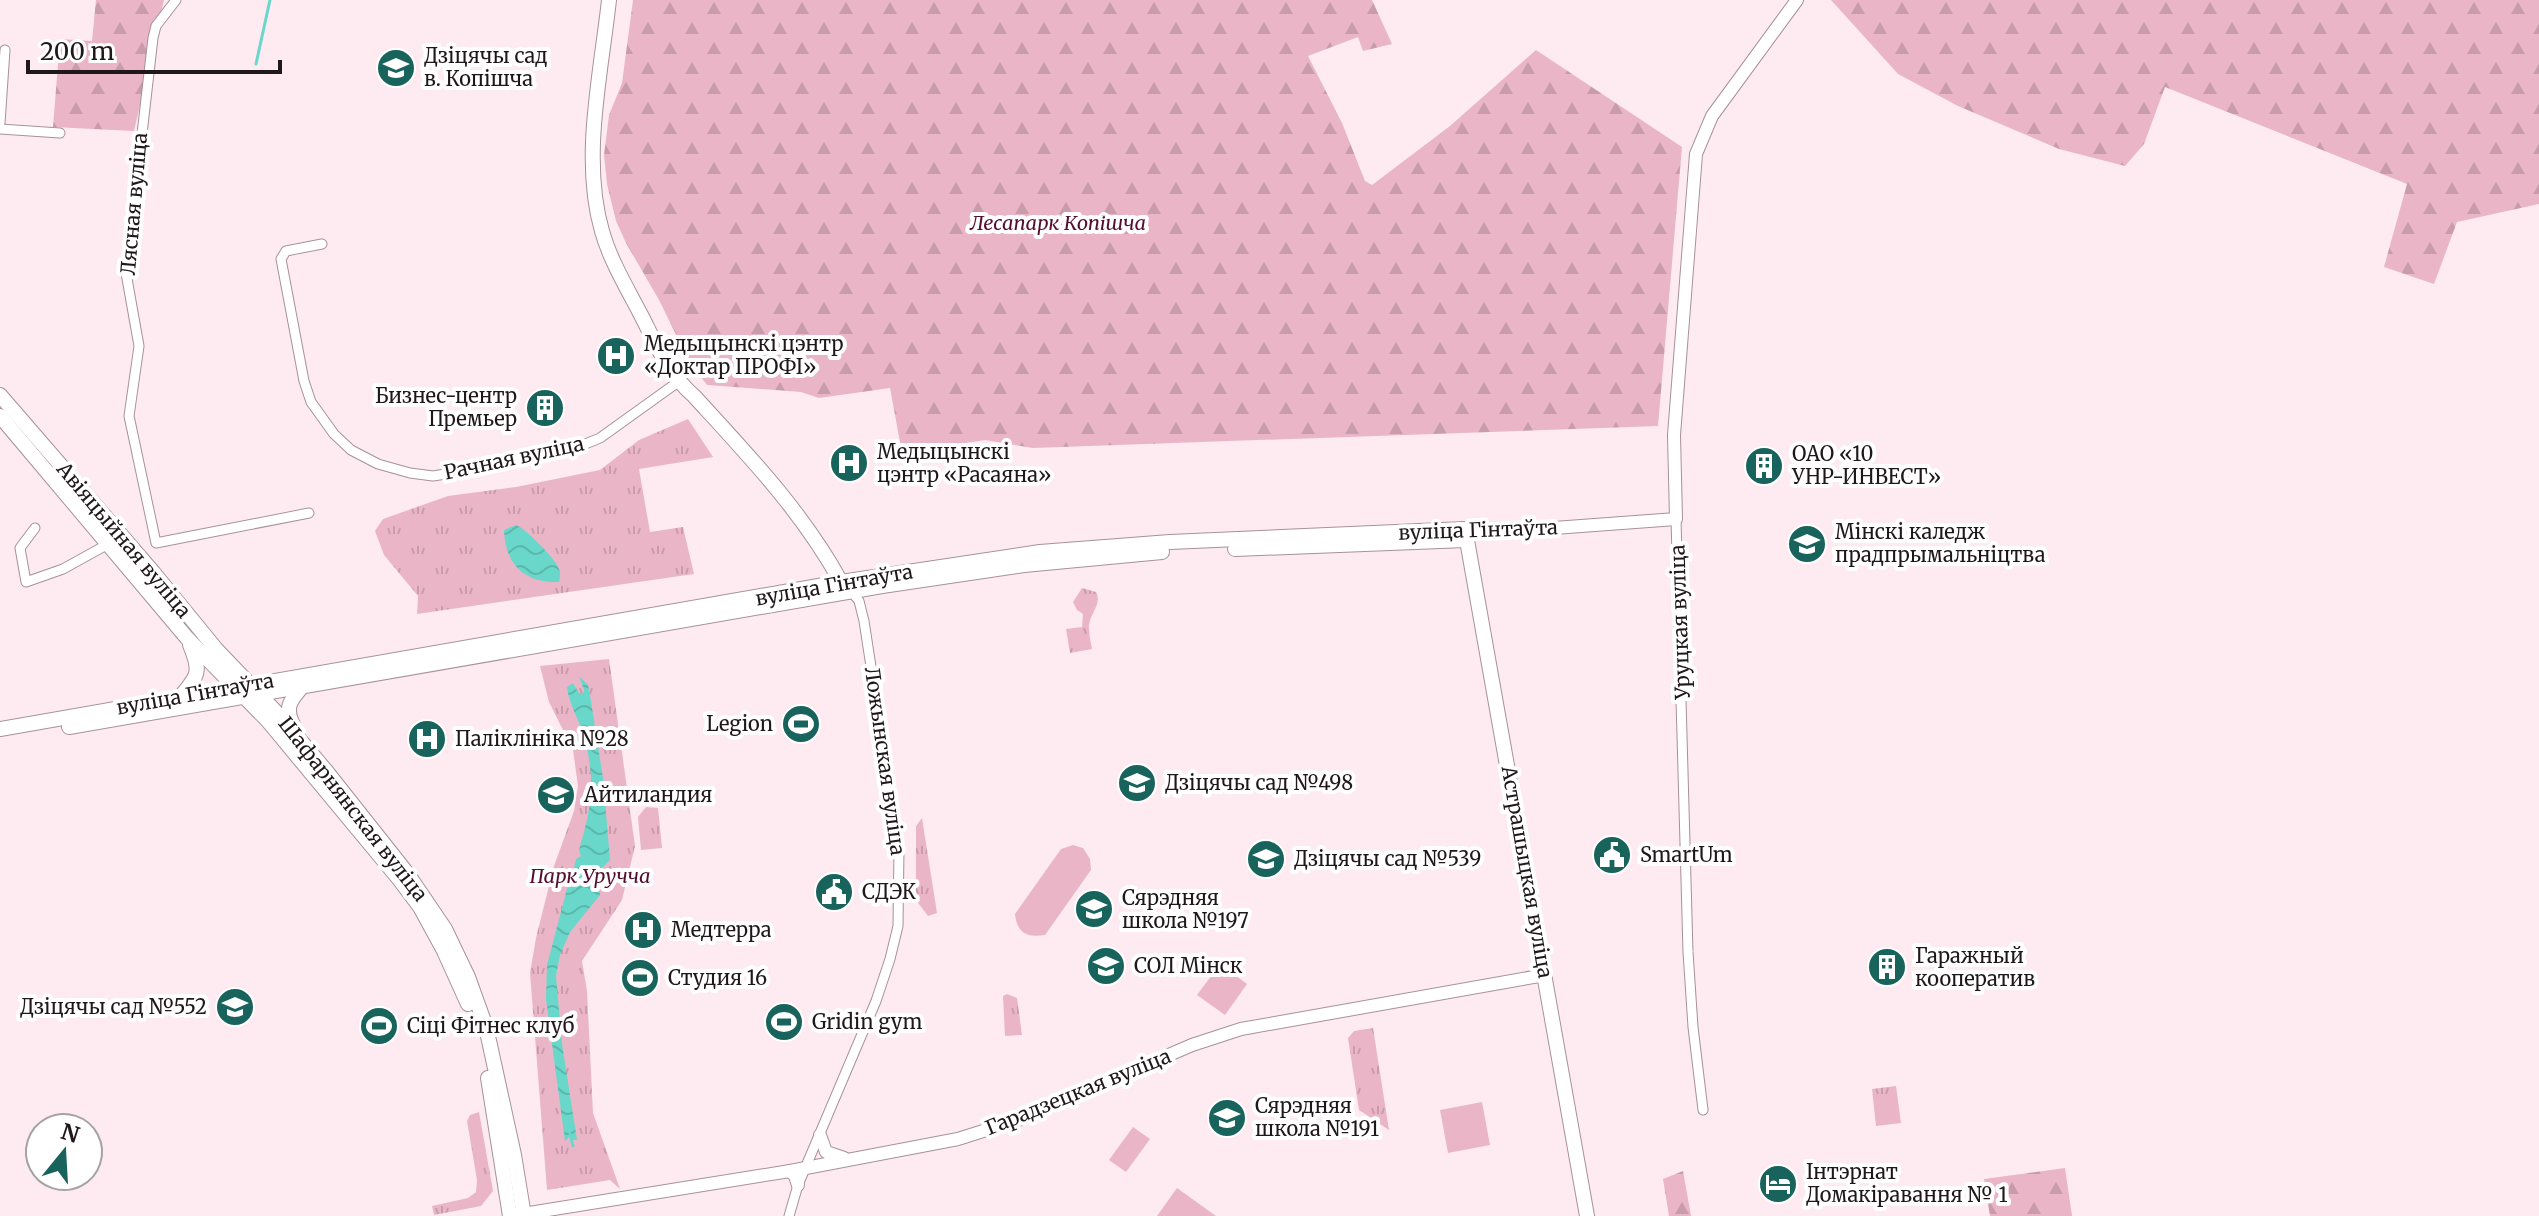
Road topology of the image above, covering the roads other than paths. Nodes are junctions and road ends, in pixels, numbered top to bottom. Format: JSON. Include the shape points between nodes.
{"nodes":[{"id":1,"x":176,"y":0,"type":"edge"},
{"id":2,"x":609,"y":0,"type":"edge"},
{"id":3,"x":1797,"y":0,"type":"edge"},
{"id":4,"x":5,"y":50,"type":"dead end"},
{"id":5,"x":0,"y":123,"type":"edge"},
{"id":6,"x":0,"y":129,"type":"edge"},
{"id":7,"x":60,"y":133,"type":"dead end"},
{"id":8,"x":322,"y":244,"type":"dead end"},
{"id":9,"x":678,"y":382,"type":"junction"},
{"id":10,"x":0,"y":395,"type":"edge"},
{"id":11,"x":0,"y":416,"type":"edge"},
{"id":12,"x":20,"y":429,"type":"junction"},
{"id":13,"x":32,"y":452,"type":"junction"},
{"id":14,"x":54,"y":457,"type":"junction"},
{"id":15,"x":309,"y":513,"type":"dead end"},
{"id":16,"x":1676,"y":519,"type":"junction"},
{"id":17,"x":35,"y":528,"type":"dead end"},
{"id":18,"x":1465,"y":534,"type":"junction"},
{"id":19,"x":110,"y":543,"type":"junction"},
{"id":20,"x":822,"y":564,"type":"junction"},
{"id":21,"x":846,"y":587,"type":"junction"},
{"id":22,"x":804,"y":589,"type":"junction"},
{"id":23,"x":187,"y":638,"type":"junction"},
{"id":24,"x":301,"y":688,"type":"junction"},
{"id":25,"x":248,"y":691,"type":"junction"},
{"id":26,"x":181,"y":696,"type":"junction"},
{"id":27,"x":0,"y":729,"type":"edge"},
{"id":28,"x":0,"y":738,"type":"edge"},
{"id":29,"x":300,"y":740,"type":"junction"},
{"id":30,"x":1545,"y":975,"type":"junction"},
{"id":31,"x":1703,"y":1110,"type":"dead end"},
{"id":32,"x":820,"y":1135,"type":"junction"},
{"id":33,"x":847,"y":1159,"type":"junction"},
{"id":34,"x":806,"y":1167,"type":"junction"},
{"id":35,"x":790,"y":1171,"type":"junction"},
{"id":36,"x":798,"y":1185,"type":"junction"},
{"id":37,"x":517,"y":1216,"type":"edge"},
{"id":38,"x":789,"y":1216,"type":"edge"},
{"id":39,"x":1587,"y":1216,"type":"edge"}],
"edges":[{"from":1,"to":15,"type":"street","name":"Лясная вуліца","via":[[153,38],[126,273],[139,346],[129,416],[156,543]]},
{"from":2,"to":9,"type":"main road","via":[[591,163],[593,192],[607,247]]},
{"from":3,"to":16,"type":"street","name":"Уруцкая вуліца","via":[[1712,116],[1694,169],[1674,435]]},
{"from":4,"to":5,"type":"street"},
{"from":6,"to":7,"type":"street"},
{"from":8,"to":9,"type":"street","name":"Рачная вуліца","via":[[286,251],[281,259],[304,381],[311,402],[334,434],[378,464],[433,476],[578,447],[600,438]]},
{"from":9,"to":20,"type":"main road","via":[[782,504]]},
{"from":9,"to":21,"type":"main road","via":[[784,495]]},
{"from":10,"to":12,"type":"main road","name":"Авіяцыйная вуліца"},
{"from":11,"to":12,"type":"main road","name":"Авіяцыйная вуліца"},
{"from":12,"to":13,"type":"main road","name":"Авіяцыйная вуліца"},
{"from":12,"to":14,"type":"main road","name":"Авіяцыйная вуліца"},
{"from":13,"to":14,"type":"main road","via":[[46,460]]},
{"from":13,"to":19,"type":"main road","name":"Авіяцыйная вуліца"},
{"from":14,"to":25,"type":"main road","name":"Авіяцыйная вуліца"},
{"from":16,"to":18,"type":"street","name":"вуліца Гінтаўта"},
{"from":16,"to":31,"type":"street","name":"Уруцкая вуліца","via":[[1693,1027]]},
{"from":17,"to":19,"type":"street","via":[[20,548],[26,582]]},
{"from":18,"to":21,"type":"main road","name":"вуліца Гінтаўта","via":[[1151,553]]},
{"from":18,"to":30,"type":"main road","name":"Астрашыцкая вуліца"},
{"from":19,"to":23,"type":"main road","name":"Авіяцыйная вуліца"},
{"from":20,"to":21,"type":"main road"},
{"from":20,"to":22,"type":"main road","via":[[818,577]]},
{"from":21,"to":22,"type":"main road","name":"вуліца Гінтаўта"},
{"from":21,"to":24,"type":"main road","name":"вуліца Гінтаўта"},
{"from":21,"to":32,"type":"street","name":"Ложынская вуліца","via":[[859,601],[864,621],[901,873],[890,959]]},
{"from":22,"to":25,"type":"main road","name":"вуліца Гінтаўта"},
{"from":23,"to":25,"type":"main road","name":"Авіяцыйная вуліца"},
{"from":23,"to":26,"type":"main road","via":[[199,667]]},
{"from":24,"to":25,"type":"main road","name":"вуліца Гінтаўта"},
{"from":24,"to":29,"type":"main road","via":[[287,712]]},
{"from":25,"to":26,"type":"main road","name":"вуліца Гінтаўта"},
{"from":25,"to":28,"type":"main road","name":"вуліца Гінтаўта"},
{"from":25,"to":29,"type":"main road","name":"Шафарнянская вуліца"},
{"from":25,"to":37,"type":"main road","name":"Шафарнянская вуліца","via":[[409,891],[444,951],[484,1054]]},
{"from":26,"to":27,"type":"main road","name":"вуліца Гінтаўта"},
{"from":29,"to":37,"type":"main road","name":"Шафарнянская вуліца","via":[[407,873],[458,954],[486,1027],[511,1140]]},
{"from":30,"to":33,"type":"street","name":"Гарадзецкая вуліца","via":[[1241,1029],[1018,1120],[958,1139]]},
{"from":30,"to":39,"type":"main road","name":"Астрашыцкая вуліца"},
{"from":32,"to":33,"type":"street","via":[[826,1152]]},
{"from":32,"to":34,"type":"street","name":"Ложынская вуліца"},
{"from":33,"to":34,"type":"street","name":"Гарадзецкая вуліца"},
{"from":34,"to":35,"type":"street","name":"Гарадзецкая вуліца"},
{"from":34,"to":36,"type":"street","name":"Ложынская вуліца"},
{"from":35,"to":36,"type":"street"},
{"from":35,"to":37,"type":"street","name":"Гарадзецкая вуліца"},
{"from":36,"to":38,"type":"street","name":"Ложынская вуліца"}]}
